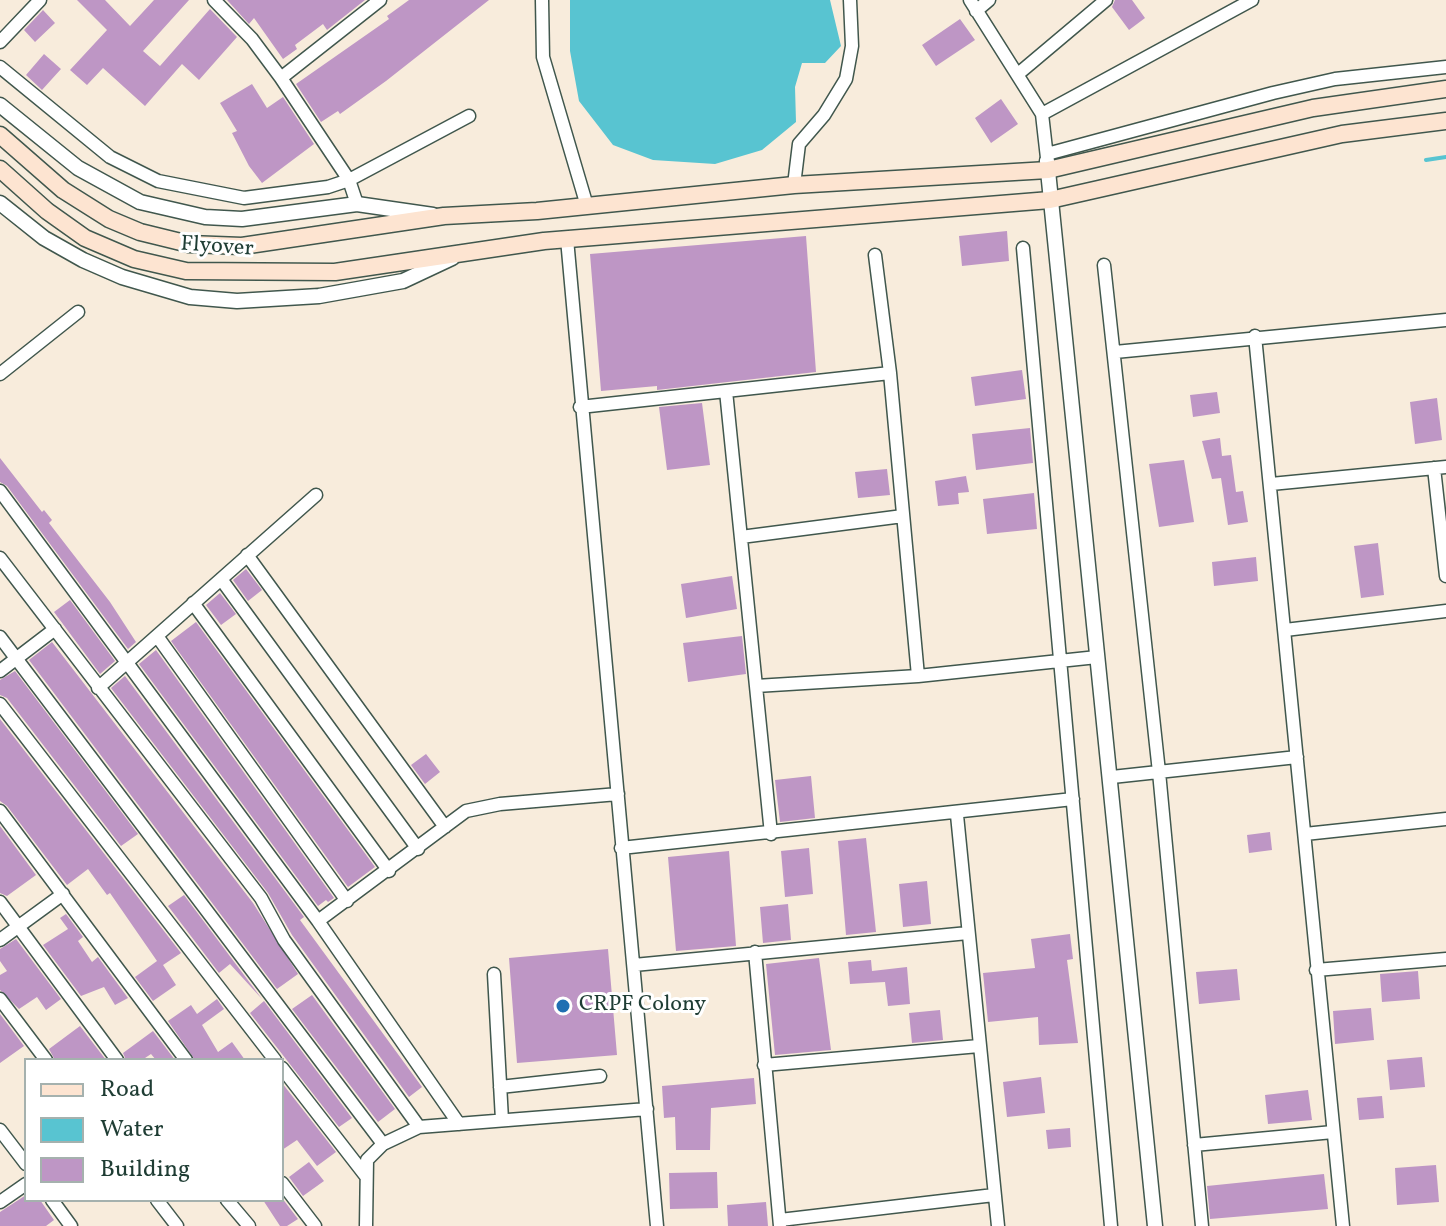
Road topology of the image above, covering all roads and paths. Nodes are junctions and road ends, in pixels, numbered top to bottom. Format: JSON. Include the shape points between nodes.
{"nodes":[{"id":1,"x":40,"y":0,"type":"edge"},
{"id":2,"x":214,"y":0,"type":"edge"},
{"id":3,"x":380,"y":0,"type":"edge"},
{"id":4,"x":542,"y":0,"type":"edge"},
{"id":5,"x":850,"y":0,"type":"edge"},
{"id":6,"x":989,"y":0,"type":"edge"},
{"id":7,"x":1106,"y":0,"type":"edge"},
{"id":8,"x":1252,"y":0,"type":"edge"},
{"id":9,"x":973,"y":5,"type":"edge"},
{"id":10,"x":0,"y":42,"type":"edge"},
{"id":11,"x":0,"y":67,"type":"edge"},
{"id":12,"x":1446,"y":67,"type":"edge"},
{"id":13,"x":1018,"y":74,"type":"junction"},
{"id":14,"x":281,"y":78,"type":"junction"},
{"id":15,"x":1446,"y":89,"type":"edge"},
{"id":16,"x":0,"y":105,"type":"edge"},
{"id":17,"x":1042,"y":114,"type":"junction"},
{"id":18,"x":469,"y":116,"type":"dead end"},
{"id":19,"x":1446,"y":121,"type":"edge"},
{"id":20,"x":0,"y":135,"type":"edge"},
{"id":21,"x":1047,"y":162,"type":"junction"},
{"id":22,"x":0,"y":169,"type":"edge"},
{"id":23,"x":349,"y":180,"type":"junction"},
{"id":24,"x":794,"y":185,"type":"junction"},
{"id":25,"x":1050,"y":200,"type":"junction"},
{"id":26,"x":0,"y":203,"type":"edge"},
{"id":27,"x":357,"y":204,"type":"junction"},
{"id":28,"x":587,"y":206,"type":"junction"},
{"id":29,"x":537,"y":211,"type":"junction"},
{"id":30,"x":444,"y":216,"type":"junction"},
{"id":31,"x":567,"y":239,"type":"junction"},
{"id":32,"x":544,"y":241,"type":"junction"},
{"id":33,"x":1023,"y":248,"type":"dead end"},
{"id":34,"x":459,"y":254,"type":"junction"},
{"id":35,"x":875,"y":255,"type":"dead end"},
{"id":36,"x":1104,"y":265,"type":"dead end"},
{"id":37,"x":78,"y":312,"type":"dead end"},
{"id":38,"x":1446,"y":320,"type":"edge"},
{"id":39,"x":1255,"y":336,"type":"junction"},
{"id":40,"x":1115,"y":352,"type":"junction"},
{"id":41,"x":890,"y":373,"type":"junction"},
{"id":42,"x":0,"y":374,"type":"edge"},
{"id":43,"x":726,"y":391,"type":"junction"},
{"id":44,"x":580,"y":407,"type":"junction"},
{"id":45,"x":1440,"y":468,"type":"edge"},
{"id":46,"x":1271,"y":484,"type":"junction"},
{"id":47,"x":0,"y":491,"type":"edge"},
{"id":48,"x":316,"y":495,"type":"dead end"},
{"id":49,"x":903,"y":516,"type":"junction"},
{"id":50,"x":741,"y":537,"type":"junction"},
{"id":51,"x":247,"y":555,"type":"junction"},
{"id":52,"x":0,"y":558,"type":"edge"},
{"id":53,"x":1446,"y":576,"type":"edge"},
{"id":54,"x":221,"y":579,"type":"junction"},
{"id":55,"x":193,"y":603,"type":"junction"},
{"id":56,"x":1446,"y":611,"type":"edge"},
{"id":57,"x":55,"y":629,"type":"junction"},
{"id":58,"x":1285,"y":630,"type":"junction"},
{"id":59,"x":157,"y":636,"type":"junction"},
{"id":60,"x":0,"y":637,"type":"edge"},
{"id":61,"x":1097,"y":657,"type":"junction"},
{"id":62,"x":17,"y":658,"type":"junction"},
{"id":63,"x":1058,"y":660,"type":"junction"},
{"id":64,"x":128,"y":662,"type":"junction"},
{"id":65,"x":0,"y":671,"type":"edge"},
{"id":66,"x":918,"y":676,"type":"junction"},
{"id":67,"x":756,"y":686,"type":"junction"},
{"id":68,"x":98,"y":688,"type":"junction"},
{"id":69,"x":0,"y":704,"type":"edge"},
{"id":70,"x":1297,"y":757,"type":"junction"},
{"id":71,"x":1159,"y":772,"type":"junction"},
{"id":72,"x":1112,"y":777,"type":"junction"},
{"id":73,"x":618,"y":794,"type":"junction"},
{"id":74,"x":1073,"y":799,"type":"junction"},
{"id":75,"x":0,"y":811,"type":"edge"},
{"id":76,"x":957,"y":815,"type":"junction"},
{"id":77,"x":1446,"y":819,"type":"edge"},
{"id":78,"x":445,"y":827,"type":"junction"},
{"id":79,"x":771,"y":834,"type":"junction"},
{"id":80,"x":1305,"y":834,"type":"junction"},
{"id":81,"x":621,"y":848,"type":"junction"},
{"id":82,"x":418,"y":849,"type":"junction"},
{"id":83,"x":389,"y":871,"type":"junction"},
{"id":84,"x":63,"y":894,"type":"junction"},
{"id":85,"x":347,"y":901,"type":"junction"},
{"id":86,"x":0,"y":902,"type":"edge"},
{"id":87,"x":318,"y":921,"type":"junction"},
{"id":88,"x":18,"y":927,"type":"junction"},
{"id":89,"x":968,"y":933,"type":"junction"},
{"id":90,"x":0,"y":940,"type":"edge"},
{"id":91,"x":755,"y":952,"type":"junction"},
{"id":92,"x":1446,"y":961,"type":"edge"},
{"id":93,"x":634,"y":965,"type":"junction"},
{"id":94,"x":1316,"y":970,"type":"junction"},
{"id":95,"x":494,"y":974,"type":"dead end"},
{"id":96,"x":0,"y":999,"type":"edge"},
{"id":97,"x":979,"y":1046,"type":"junction"},
{"id":98,"x":44,"y":1058,"type":"edge"},
{"id":99,"x":116,"y":1058,"type":"edge"},
{"id":100,"x":185,"y":1058,"type":"edge"},
{"id":101,"x":273,"y":1058,"type":"edge"},
{"id":102,"x":764,"y":1065,"type":"junction"},
{"id":103,"x":284,"y":1071,"type":"edge"},
{"id":104,"x":600,"y":1076,"type":"dead end"},
{"id":105,"x":500,"y":1087,"type":"junction"},
{"id":106,"x":647,"y":1109,"type":"junction"},
{"id":107,"x":502,"y":1120,"type":"junction"},
{"id":108,"x":459,"y":1124,"type":"junction"},
{"id":109,"x":419,"y":1127,"type":"junction"},
{"id":110,"x":0,"y":1130,"type":"edge"},
{"id":111,"x":1333,"y":1132,"type":"junction"},
{"id":112,"x":383,"y":1144,"type":"junction"},
{"id":113,"x":1194,"y":1145,"type":"junction"},
{"id":114,"x":24,"y":1161,"type":"edge"},
{"id":115,"x":365,"y":1175,"type":"junction"},
{"id":116,"x":24,"y":1185,"type":"edge"},
{"id":117,"x":284,"y":1186,"type":"edge"},
{"id":118,"x":994,"y":1195,"type":"junction"},
{"id":119,"x":0,"y":1202,"type":"edge"},
{"id":120,"x":53,"y":1202,"type":"edge"},
{"id":121,"x":159,"y":1202,"type":"edge"},
{"id":122,"x":229,"y":1202,"type":"edge"},
{"id":123,"x":780,"y":1223,"type":"edge"},
{"id":124,"x":71,"y":1226,"type":"edge"},
{"id":125,"x":177,"y":1226,"type":"edge"},
{"id":126,"x":249,"y":1226,"type":"edge"},
{"id":127,"x":315,"y":1226,"type":"edge"},
{"id":128,"x":366,"y":1226,"type":"edge"},
{"id":129,"x":657,"y":1226,"type":"edge"},
{"id":130,"x":998,"y":1226,"type":"edge"},
{"id":131,"x":1111,"y":1226,"type":"edge"},
{"id":132,"x":1155,"y":1226,"type":"edge"},
{"id":133,"x":1202,"y":1226,"type":"edge"},
{"id":134,"x":1343,"y":1226,"type":"edge"}],
"edges":[{"from":1,"to":10,"type":"street"},
{"from":2,"to":14,"type":"street"},
{"from":3,"to":14,"type":"street"},
{"from":4,"to":28,"type":"street","via":[[543,57]]},
{"from":5,"to":24,"type":"street","via":[[852,46],[846,79],[799,144]]},
{"from":6,"to":9,"type":"street"},
{"from":7,"to":13,"type":"street"},
{"from":8,"to":17,"type":"street"},
{"from":9,"to":13,"type":"street"},
{"from":11,"to":23,"type":"street","via":[[110,157],[158,181],[244,198]]},
{"from":12,"to":21,"type":"street","via":[[1288,89]]},
{"from":13,"to":17,"type":"street"},
{"from":14,"to":23,"type":"street"},
{"from":15,"to":21,"type":"main road","name":"Flyover","via":[[1313,108]]},
{"from":16,"to":27,"type":"street","via":[[78,168],[140,202],[205,217],[242,219]]},
{"from":17,"to":21,"type":"street"},
{"from":18,"to":23,"type":"street"},
{"from":19,"to":25,"type":"main road","name":"Flyover","via":[[1342,134]]},
{"from":20,"to":30,"type":"main road","name":"Flyover","via":[[63,190],[109,219],[189,244],[242,246]]},
{"from":21,"to":24,"type":"main road","name":"Flyover"},
{"from":21,"to":25,"type":"street"},
{"from":22,"to":34,"type":"main road","name":"Flyover","via":[[85,238],[134,259],[186,271],[335,272]]},
{"from":23,"to":27,"type":"street"},
{"from":24,"to":28,"type":"main road","name":"Flyover"},
{"from":25,"to":31,"type":"main road","name":"Flyover"},
{"from":25,"to":61,"type":"street"},
{"from":26,"to":34,"type":"street","via":[[83,260],[190,297],[237,301],[343,292],[403,281]]},
{"from":27,"to":30,"type":"street"},
{"from":28,"to":29,"type":"main road","name":"Flyover"},
{"from":29,"to":30,"type":"main road","name":"Flyover"},
{"from":29,"to":32,"type":"main road"},
{"from":31,"to":32,"type":"main road","name":"Flyover"},
{"from":31,"to":44,"type":"street"},
{"from":32,"to":34,"type":"main road","name":"Flyover"},
{"from":33,"to":63,"type":"street"},
{"from":35,"to":41,"type":"street"},
{"from":36,"to":40,"type":"street"},
{"from":37,"to":42,"type":"street"},
{"from":38,"to":39,"type":"street"},
{"from":39,"to":40,"type":"street"},
{"from":39,"to":46,"type":"street"},
{"from":40,"to":71,"type":"street"},
{"from":41,"to":43,"type":"street"},
{"from":41,"to":49,"type":"street"},
{"from":43,"to":44,"type":"street"},
{"from":43,"to":50,"type":"street"},
{"from":44,"to":73,"type":"street"},
{"from":45,"to":46,"type":"street"},
{"from":45,"to":53,"type":"street"},
{"from":46,"to":58,"type":"street"},
{"from":47,"to":64,"type":"street"},
{"from":48,"to":51,"type":"street"},
{"from":49,"to":50,"type":"street"},
{"from":49,"to":66,"type":"street"},
{"from":50,"to":67,"type":"street"},
{"from":51,"to":54,"type":"street"},
{"from":51,"to":78,"type":"street"},
{"from":52,"to":57,"type":"street"},
{"from":54,"to":55,"type":"street"},
{"from":54,"to":82,"type":"street"},
{"from":55,"to":59,"type":"street"},
{"from":55,"to":83,"type":"street"},
{"from":56,"to":58,"type":"street"},
{"from":57,"to":62,"type":"street"},
{"from":57,"to":68,"type":"street"},
{"from":58,"to":70,"type":"street"},
{"from":59,"to":64,"type":"street"},
{"from":59,"to":85,"type":"street"},
{"from":60,"to":62,"type":"street"},
{"from":61,"to":63,"type":"street"},
{"from":61,"to":72,"type":"street"},
{"from":62,"to":65,"type":"street"},
{"from":62,"to":112,"type":"street"},
{"from":63,"to":66,"type":"street"},
{"from":63,"to":74,"type":"street"},
{"from":64,"to":68,"type":"street"},
{"from":64,"to":87,"type":"street"},
{"from":66,"to":67,"type":"street"},
{"from":67,"to":79,"type":"street"},
{"from":68,"to":109,"type":"street","via":[[261,898],[284,940]]},
{"from":69,"to":101,"type":"street"},
{"from":70,"to":71,"type":"street"},
{"from":70,"to":80,"type":"street"},
{"from":71,"to":72,"type":"street"},
{"from":71,"to":113,"type":"street"},
{"from":72,"to":132,"type":"street"},
{"from":73,"to":78,"type":"street","via":[[479,807]]},
{"from":73,"to":81,"type":"street"},
{"from":74,"to":76,"type":"street"},
{"from":74,"to":131,"type":"street"},
{"from":75,"to":84,"type":"street"},
{"from":76,"to":79,"type":"street"},
{"from":76,"to":89,"type":"street"},
{"from":77,"to":80,"type":"street"},
{"from":78,"to":82,"type":"street"},
{"from":79,"to":81,"type":"street"},
{"from":80,"to":94,"type":"street"},
{"from":81,"to":93,"type":"street"},
{"from":82,"to":83,"type":"street"},
{"from":83,"to":85,"type":"street"},
{"from":84,"to":88,"type":"street"},
{"from":84,"to":100,"type":"street"},
{"from":85,"to":87,"type":"street"},
{"from":86,"to":88,"type":"street"},
{"from":87,"to":108,"type":"street"},
{"from":88,"to":90,"type":"street"},
{"from":88,"to":99,"type":"street"},
{"from":89,"to":91,"type":"street"},
{"from":89,"to":97,"type":"street"},
{"from":91,"to":93,"type":"street"},
{"from":91,"to":102,"type":"street"},
{"from":92,"to":94,"type":"street"},
{"from":93,"to":106,"type":"street"},
{"from":94,"to":111,"type":"street"},
{"from":95,"to":105,"type":"street"},
{"from":96,"to":98,"type":"street"},
{"from":97,"to":102,"type":"street"},
{"from":97,"to":118,"type":"street"},
{"from":102,"to":123,"type":"street"},
{"from":103,"to":115,"type":"street"},
{"from":104,"to":105,"type":"street"},
{"from":105,"to":107,"type":"street"},
{"from":106,"to":107,"type":"street"},
{"from":106,"to":129,"type":"street"},
{"from":107,"to":108,"type":"street"},
{"from":108,"to":109,"type":"street"},
{"from":109,"to":112,"type":"street"},
{"from":110,"to":114,"type":"street"},
{"from":111,"to":113,"type":"street"},
{"from":111,"to":134,"type":"street"},
{"from":112,"to":115,"type":"street","via":[[367,1160]]},
{"from":113,"to":133,"type":"street"},
{"from":115,"to":128,"type":"street"},
{"from":116,"to":119,"type":"street"},
{"from":117,"to":127,"type":"street"},
{"from":118,"to":123,"type":"street"},
{"from":118,"to":130,"type":"street"},
{"from":120,"to":124,"type":"street"},
{"from":121,"to":125,"type":"street"},
{"from":122,"to":126,"type":"street"}]}
